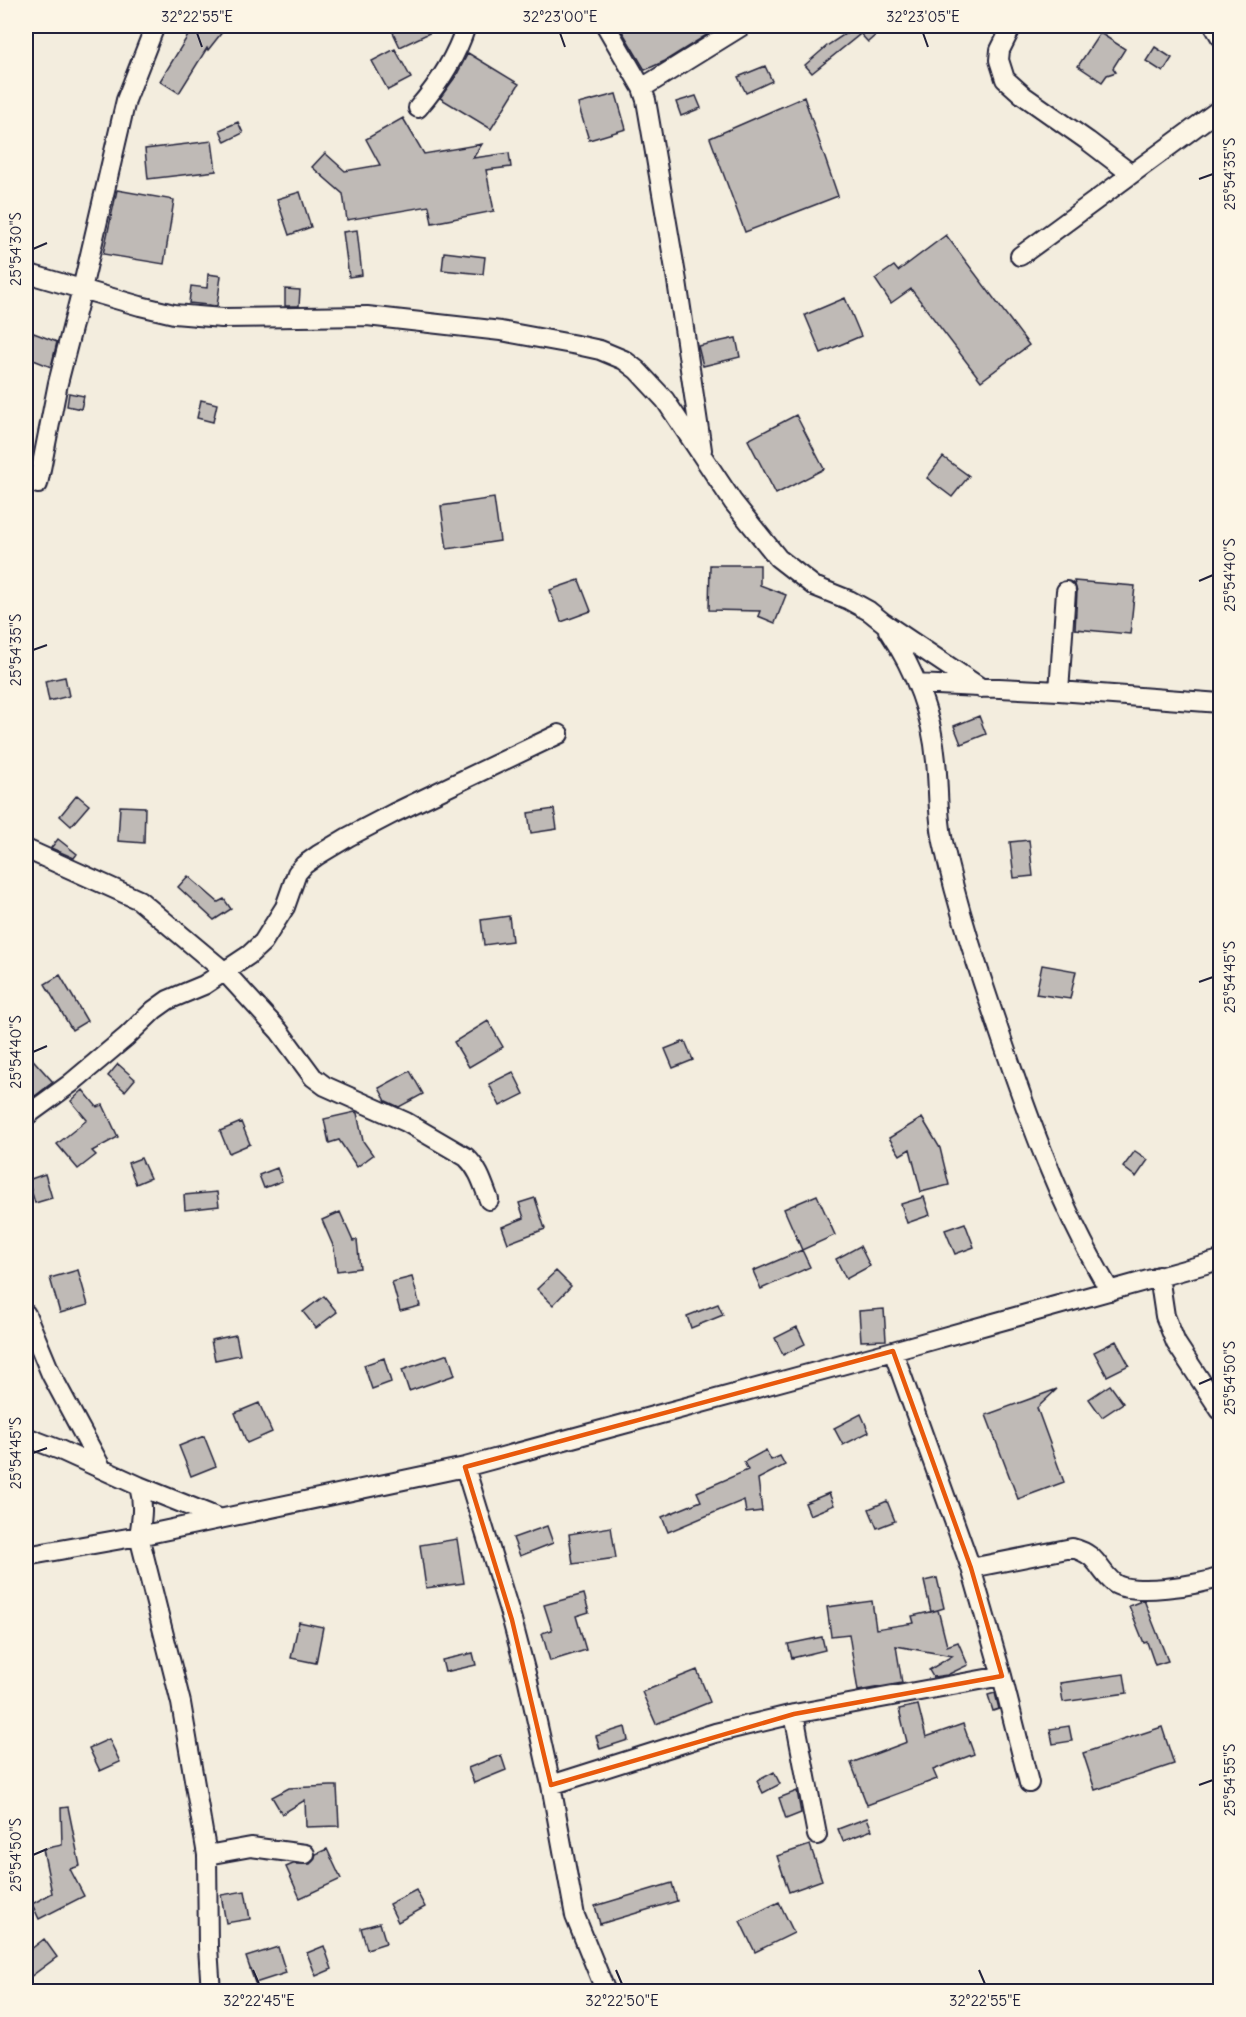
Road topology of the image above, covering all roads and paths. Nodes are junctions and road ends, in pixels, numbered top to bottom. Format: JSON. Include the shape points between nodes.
{"nodes":[{"id":1,"x":155,"y":26,"type":"edge"},
{"id":2,"x":466,"y":26,"type":"edge"},
{"id":3,"x":606,"y":26,"type":"edge"},
{"id":4,"x":742,"y":26,"type":"edge"},
{"id":5,"x":1012,"y":26,"type":"edge"},
{"id":6,"x":1214,"y":26,"type":"edge"},
{"id":7,"x":1221,"y":36,"type":"edge"},
{"id":8,"x":642,"y":88,"type":"junction"},
{"id":9,"x":418,"y":108,"type":"dead end"},
{"id":10,"x":1221,"y":109,"type":"edge"},
{"id":11,"x":1130,"y":173,"type":"junction"},
{"id":12,"x":1020,"y":256,"type":"dead end"},
{"id":13,"x":26,"y":273,"type":"edge"},
{"id":14,"x":82,"y":289,"type":"junction"},
{"id":15,"x":702,"y":455,"type":"junction"},
{"id":16,"x":38,"y":484,"type":"dead end"},
{"id":17,"x":1066,"y":591,"type":"dead end"},
{"id":18,"x":884,"y":623,"type":"junction"},
{"id":19,"x":917,"y":684,"type":"junction"},
{"id":20,"x":981,"y":688,"type":"junction"},
{"id":21,"x":1059,"y":691,"type":"junction"},
{"id":22,"x":1221,"y":703,"type":"edge"},
{"id":23,"x":559,"y":734,"type":"dead end"},
{"id":24,"x":26,"y":849,"type":"edge"},
{"id":25,"x":225,"y":972,"type":"junction"},
{"id":26,"x":26,"y":1116,"type":"edge"},
{"id":27,"x":489,"y":1200,"type":"dead end"},
{"id":28,"x":1221,"y":1260,"type":"edge"},
{"id":29,"x":1159,"y":1276,"type":"junction"},
{"id":30,"x":1110,"y":1291,"type":"junction"},
{"id":31,"x":26,"y":1314,"type":"edge"},
{"id":32,"x":893,"y":1351,"type":"junction"},
{"id":33,"x":1221,"y":1410,"type":"edge"},
{"id":34,"x":26,"y":1437,"type":"edge"},
{"id":35,"x":465,"y":1467,"type":"junction"},
{"id":36,"x":102,"y":1469,"type":"junction"},
{"id":37,"x":139,"y":1486,"type":"junction"},
{"id":38,"x":219,"y":1518,"type":"junction"},
{"id":39,"x":139,"y":1536,"type":"junction"},
{"id":40,"x":26,"y":1556,"type":"edge"},
{"id":41,"x":970,"y":1568,"type":"junction"},
{"id":42,"x":1221,"y":1577,"type":"edge"},
{"id":43,"x":1002,"y":1676,"type":"junction"},
{"id":44,"x":794,"y":1714,"type":"junction"},
{"id":45,"x":1029,"y":1783,"type":"dead end"},
{"id":46,"x":551,"y":1785,"type":"junction"},
{"id":47,"x":817,"y":1835,"type":"dead end"},
{"id":48,"x":305,"y":1854,"type":"dead end"},
{"id":49,"x":207,"y":1855,"type":"junction"},
{"id":50,"x":211,"y":1992,"type":"edge"},
{"id":51,"x":606,"y":1992,"type":"edge"}],
"edges":[{"from":1,"to":14,"type":"street","via":[[126,100]]},
{"from":2,"to":9,"type":"street","via":[[437,87]]},
{"from":3,"to":8,"type":"street"},
{"from":4,"to":8,"type":"street"},
{"from":5,"to":11,"type":"street","via":[[1000,50],[1005,79]]},
{"from":6,"to":7,"type":"street"},
{"from":8,"to":15,"type":"street","via":[[675,269]]},
{"from":10,"to":11,"type":"street"},
{"from":11,"to":12,"type":"street"},
{"from":13,"to":14,"type":"street"},
{"from":14,"to":15,"type":"street","via":[[140,306],[199,317],[367,316],[501,332],[600,350],[637,370],[665,400]]},
{"from":14,"to":16,"type":"street"},
{"from":15,"to":18,"type":"street","via":[[778,558],[814,586],[849,600]]},
{"from":17,"to":21,"type":"street"},
{"from":18,"to":19,"type":"street"},
{"from":18,"to":20,"type":"street"},
{"from":19,"to":20,"type":"street"},
{"from":19,"to":30,"type":"street","via":[[933,737],[943,844],[988,998],[1054,1180]]},
{"from":20,"to":21,"type":"street"},
{"from":21,"to":22,"type":"street"},
{"from":23,"to":25,"type":"street","via":[[394,813],[318,855],[297,873],[285,907],[263,942]]},
{"from":24,"to":25,"type":"street","via":[[139,900]]},
{"from":25,"to":26,"type":"street","via":[[154,1010],[78,1077]]},
{"from":25,"to":27,"type":"street","via":[[279,1031],[313,1077],[466,1157],[479,1173]]},
{"from":28,"to":29,"type":"street"},
{"from":29,"to":30,"type":"street"},
{"from":29,"to":33,"type":"street","via":[[1165,1316],[1176,1343]]},
{"from":30,"to":32,"type":"street"},
{"from":31,"to":36,"type":"street","via":[[51,1374]]},
{"from":32,"to":35,"type":"street"},
{"from":32,"to":41,"type":"street"},
{"from":34,"to":36,"type":"street"},
{"from":35,"to":38,"type":"street"},
{"from":35,"to":46,"type":"street","via":[[523,1661]]},
{"from":36,"to":37,"type":"street"},
{"from":37,"to":38,"type":"street"},
{"from":37,"to":39,"type":"street","via":[[144,1511]]},
{"from":38,"to":39,"type":"street"},
{"from":39,"to":40,"type":"street"},
{"from":39,"to":49,"type":"street","via":[[181,1703]]},
{"from":41,"to":42,"type":"street","via":[[1072,1548],[1094,1558],[1115,1584],[1134,1590],[1207,1583]]},
{"from":41,"to":43,"type":"street"},
{"from":43,"to":44,"type":"street"},
{"from":43,"to":45,"type":"street"},
{"from":44,"to":46,"type":"street","via":[[716,1733]]},
{"from":44,"to":47,"type":"street"},
{"from":46,"to":51,"type":"street","via":[[575,1916]]},
{"from":48,"to":49,"type":"street","via":[[251,1848]]},
{"from":49,"to":50,"type":"street"}]}
